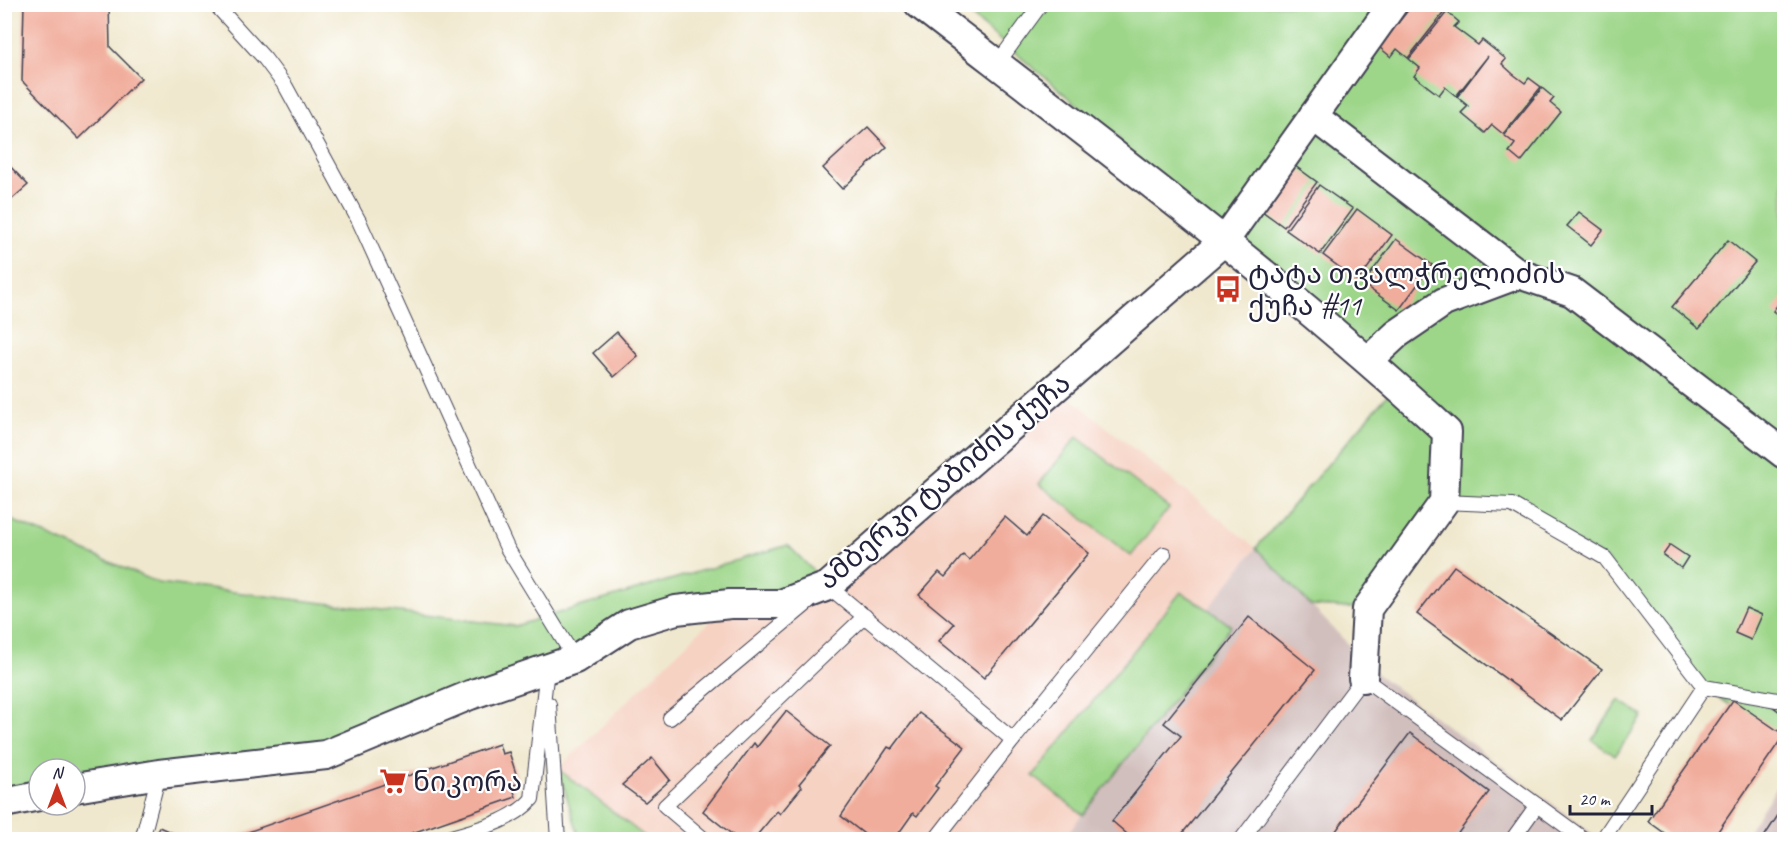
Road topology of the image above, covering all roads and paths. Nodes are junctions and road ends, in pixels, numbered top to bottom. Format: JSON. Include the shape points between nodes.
{"nodes":[{"id":1,"x":215,"y":4,"type":"edge"},
{"id":2,"x":920,"y":4,"type":"edge"},
{"id":3,"x":1041,"y":4,"type":"edge"},
{"id":4,"x":1393,"y":4,"type":"edge"},
{"id":5,"x":997,"y":64,"type":"junction"},
{"id":6,"x":1312,"y":116,"type":"junction"},
{"id":7,"x":1225,"y":240,"type":"junction"},
{"id":8,"x":1519,"y":274,"type":"junction"},
{"id":9,"x":1369,"y":360,"type":"junction"},
{"id":10,"x":1785,"y":454,"type":"edge"},
{"id":11,"x":1444,"y":502,"type":"junction"},
{"id":12,"x":1164,"y":554,"type":"dead end"},
{"id":13,"x":828,"y":586,"type":"junction"},
{"id":14,"x":865,"y":616,"type":"junction"},
{"id":15,"x":575,"y":659,"type":"junction"},
{"id":16,"x":547,"y":669,"type":"junction"},
{"id":17,"x":1363,"y":678,"type":"junction"},
{"id":18,"x":1704,"y":687,"type":"junction"},
{"id":19,"x":1777,"y":700,"type":"dead end"},
{"id":20,"x":670,"y":718,"type":"dead end"},
{"id":21,"x":1013,"y":740,"type":"junction"},
{"id":22,"x":159,"y":774,"type":"junction"},
{"id":23,"x":87,"y":786,"type":"edge"},
{"id":24,"x":27,"y":798,"type":"edge"},
{"id":25,"x":4,"y":803,"type":"edge"},
{"id":26,"x":1537,"y":805,"type":"junction"},
{"id":27,"x":142,"y":840,"type":"edge"},
{"id":28,"x":442,"y":840,"type":"edge"},
{"id":29,"x":558,"y":840,"type":"edge"},
{"id":30,"x":705,"y":840,"type":"edge"},
{"id":31,"x":935,"y":840,"type":"edge"},
{"id":32,"x":1241,"y":840,"type":"edge"},
{"id":33,"x":1512,"y":840,"type":"edge"},
{"id":34,"x":1585,"y":840,"type":"edge"},
{"id":35,"x":1602,"y":840,"type":"edge"}],
"edges":[{"from":1,"to":15,"type":"lane","via":[[286,87],[359,221],[507,548]]},
{"from":2,"to":5,"type":"street"},
{"from":3,"to":5,"type":"lane"},
{"from":4,"to":6,"type":"street","name":"ამბერკი ტაბიძის ქუჩა"},
{"from":5,"to":7,"type":"street"},
{"from":6,"to":7,"type":"street","name":"ამბერკი ტაბიძის ქუჩა"},
{"from":6,"to":8,"type":"street"},
{"from":7,"to":9,"type":"street"},
{"from":7,"to":13,"type":"street","name":"ამბერკი ტაბიძის ქუჩა"},
{"from":8,"to":9,"type":"street","via":[[1444,302],[1397,334]]},
{"from":8,"to":10,"type":"street","via":[[1572,292]]},
{"from":9,"to":11,"type":"street","via":[[1447,432]]},
{"from":11,"to":17,"type":"street","via":[[1367,609]]},
{"from":11,"to":18,"type":"lane","via":[[1512,505],[1605,558]]},
{"from":12,"to":21,"type":"lane"},
{"from":13,"to":14,"type":"lane"},
{"from":13,"to":15,"type":"street","name":"ამბერკი ტაბიძის ქუჩა","via":[[781,604],[676,610],[629,624]]},
{"from":13,"to":20,"type":"lane"},
{"from":14,"to":21,"type":"lane"},
{"from":14,"to":30,"type":"lane","via":[[665,806]]},
{"from":15,"to":16,"type":"street","name":"ამბერკი ტაბიძის ქუჩა"},
{"from":16,"to":22,"type":"street","name":"ამბერკი ტაბიძის ქუჩა","via":[[470,694],[326,755]]},
{"from":16,"to":28,"type":"lane","via":[[532,799],[510,817]]},
{"from":16,"to":29,"type":"lane"},
{"from":17,"to":26,"type":"lane"},
{"from":17,"to":32,"type":"lane"},
{"from":18,"to":19,"type":"lane"},
{"from":18,"to":35,"type":"lane"},
{"from":21,"to":31,"type":"lane"},
{"from":22,"to":23,"type":"street","name":"ამბერკი ტაბიძის ქუჩა"},
{"from":22,"to":27,"type":"lane"},
{"from":24,"to":25,"type":"street"},
{"from":26,"to":33,"type":"lane"},
{"from":26,"to":34,"type":"lane"}]}
